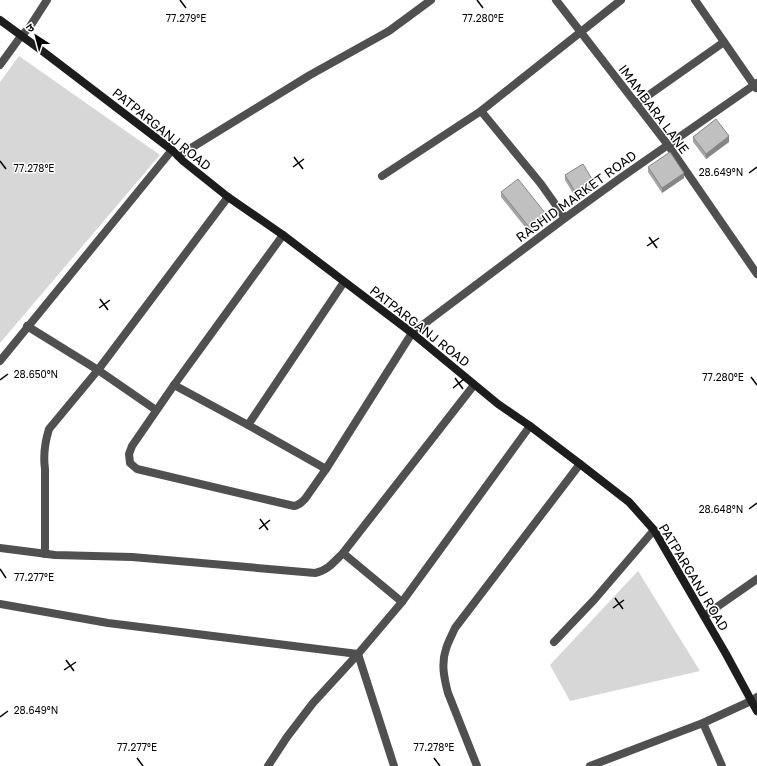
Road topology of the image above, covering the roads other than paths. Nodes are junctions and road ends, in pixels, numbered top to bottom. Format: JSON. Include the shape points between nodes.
{"nodes":[{"id":1,"x":47,"y":0,"type":"edge"},
{"id":2,"x":431,"y":0,"type":"edge"},
{"id":3,"x":556,"y":0,"type":"edge"},
{"id":4,"x":621,"y":0,"type":"edge"},
{"id":5,"x":695,"y":0,"type":"edge"},
{"id":6,"x":0,"y":20,"type":"edge"},
{"id":7,"x":581,"y":31,"type":"junction"},
{"id":8,"x":21,"y":36,"type":"junction"},
{"id":9,"x":724,"y":42,"type":"junction"},
{"id":10,"x":0,"y":65,"type":"edge"},
{"id":11,"x":756,"y":86,"type":"edge"},
{"id":12,"x":636,"y":104,"type":"junction"},
{"id":13,"x":481,"y":111,"type":"junction"},
{"id":14,"x":668,"y":145,"type":"junction"},
{"id":15,"x":175,"y":153,"type":"junction"},
{"id":16,"x":382,"y":176,"type":"dead end"},
{"id":17,"x":228,"y":196,"type":"junction"},
{"id":18,"x":565,"y":218,"type":"junction"},
{"id":19,"x":283,"y":235,"type":"junction"},
{"id":20,"x":757,"y":274,"type":"edge"},
{"id":21,"x":344,"y":282,"type":"junction"},
{"id":22,"x":27,"y":326,"type":"junction"},
{"id":23,"x":412,"y":333,"type":"junction"},
{"id":24,"x":0,"y":360,"type":"edge"},
{"id":25,"x":98,"y":370,"type":"junction"},
{"id":26,"x":174,"y":385,"type":"junction"},
{"id":27,"x":474,"y":385,"type":"junction"},
{"id":28,"x":156,"y":410,"type":"junction"},
{"id":29,"x":248,"y":425,"type":"junction"},
{"id":30,"x":530,"y":426,"type":"junction"},
{"id":31,"x":580,"y":464,"type":"junction"},
{"id":32,"x":326,"y":469,"type":"junction"},
{"id":33,"x":654,"y":530,"type":"junction"},
{"id":34,"x":0,"y":548,"type":"edge"},
{"id":35,"x":343,"y":553,"type":"junction"},
{"id":36,"x":45,"y":554,"type":"junction"},
{"id":37,"x":757,"y":579,"type":"edge"},
{"id":38,"x":402,"y":602,"type":"junction"},
{"id":39,"x":0,"y":604,"type":"edge"},
{"id":40,"x":704,"y":616,"type":"junction"},
{"id":41,"x":554,"y":642,"type":"dead end"},
{"id":42,"x":358,"y":654,"type":"junction"},
{"id":43,"x":754,"y":699,"type":"edge"},
{"id":44,"x":757,"y":711,"type":"edge"},
{"id":45,"x":703,"y":723,"type":"junction"},
{"id":46,"x":268,"y":766,"type":"edge"},
{"id":47,"x":394,"y":766,"type":"edge"},
{"id":48,"x":477,"y":766,"type":"edge"},
{"id":49,"x":590,"y":766,"type":"edge"},
{"id":50,"x":722,"y":766,"type":"edge"}],
"edges":[{"from":1,"to":8,"type":"street"},
{"from":2,"to":15,"type":"street","via":[[389,32]]},
{"from":3,"to":7,"type":"street","name":"IMAMBARA LANE"},
{"from":4,"to":7,"type":"street"},
{"from":5,"to":9,"type":"street"},
{"from":6,"to":8,"type":"street","name":"PATPARGANJ ROAD"},
{"from":7,"to":12,"type":"street","name":"IMAMBARA LANE"},
{"from":7,"to":13,"type":"street"},
{"from":8,"to":10,"type":"street"},
{"from":8,"to":15,"type":"street","name":"PATPARGANJ ROAD"},
{"from":9,"to":11,"type":"street"},
{"from":9,"to":12,"type":"street"},
{"from":11,"to":14,"type":"street","name":"RASHID MARKET ROAD"},
{"from":12,"to":14,"type":"street","name":"IMAMBARA LANE"},
{"from":13,"to":16,"type":"street"},
{"from":13,"to":18,"type":"street","via":[[541,184]]},
{"from":14,"to":18,"type":"street","name":"RASHID MARKET ROAD"},
{"from":14,"to":20,"type":"street","name":"IMAMBARA LANE"},
{"from":15,"to":17,"type":"street","name":"PATPARGANJ ROAD"},
{"from":15,"to":22,"type":"street"},
{"from":17,"to":19,"type":"street","name":"PATPARGANJ ROAD"},
{"from":17,"to":25,"type":"street"},
{"from":18,"to":23,"type":"street","name":"RASHID MARKET ROAD"},
{"from":19,"to":21,"type":"street","name":"PATPARGANJ ROAD"},
{"from":19,"to":26,"type":"street"},
{"from":21,"to":23,"type":"street","name":"PATPARGANJ ROAD"},
{"from":21,"to":29,"type":"street"},
{"from":22,"to":24,"type":"street"},
{"from":22,"to":25,"type":"street"},
{"from":23,"to":27,"type":"street","name":"PATPARGANJ ROAD"},
{"from":23,"to":32,"type":"street"},
{"from":25,"to":28,"type":"street"},
{"from":25,"to":36,"type":"street","via":[[49,429],[46,438],[43,456]]},
{"from":26,"to":28,"type":"street"},
{"from":26,"to":29,"type":"street"},
{"from":27,"to":30,"type":"street","name":"PATPARGANJ ROAD"},
{"from":27,"to":35,"type":"street"},
{"from":28,"to":32,"type":"street","via":[[130,450],[130,463],[137,469],[298,506]]},
{"from":29,"to":32,"type":"street"},
{"from":30,"to":31,"type":"street","name":"PATPARGANJ ROAD"},
{"from":30,"to":38,"type":"street"},
{"from":31,"to":33,"type":"street","name":"PATPARGANJ ROAD","via":[[629,502]]},
{"from":31,"to":48,"type":"street","via":[[455,628],[446,649],[444,681]]},
{"from":33,"to":40,"type":"street","name":"PATPARGANJ ROAD"},
{"from":33,"to":41,"type":"street"},
{"from":34,"to":36,"type":"street"},
{"from":35,"to":36,"type":"street","via":[[330,566],[315,573],[132,557]]},
{"from":35,"to":38,"type":"street"},
{"from":37,"to":40,"type":"street"},
{"from":38,"to":42,"type":"street"},
{"from":39,"to":42,"type":"street","via":[[108,623]]},
{"from":40,"to":43,"type":"street","name":"PATPARGANJ ROAD"},
{"from":42,"to":46,"type":"street","via":[[313,703]]},
{"from":42,"to":47,"type":"street"},
{"from":43,"to":44,"type":"street","name":"PATPARGANJ ROAD"},
{"from":43,"to":45,"type":"street"},
{"from":45,"to":49,"type":"street"},
{"from":45,"to":50,"type":"street"}]}
